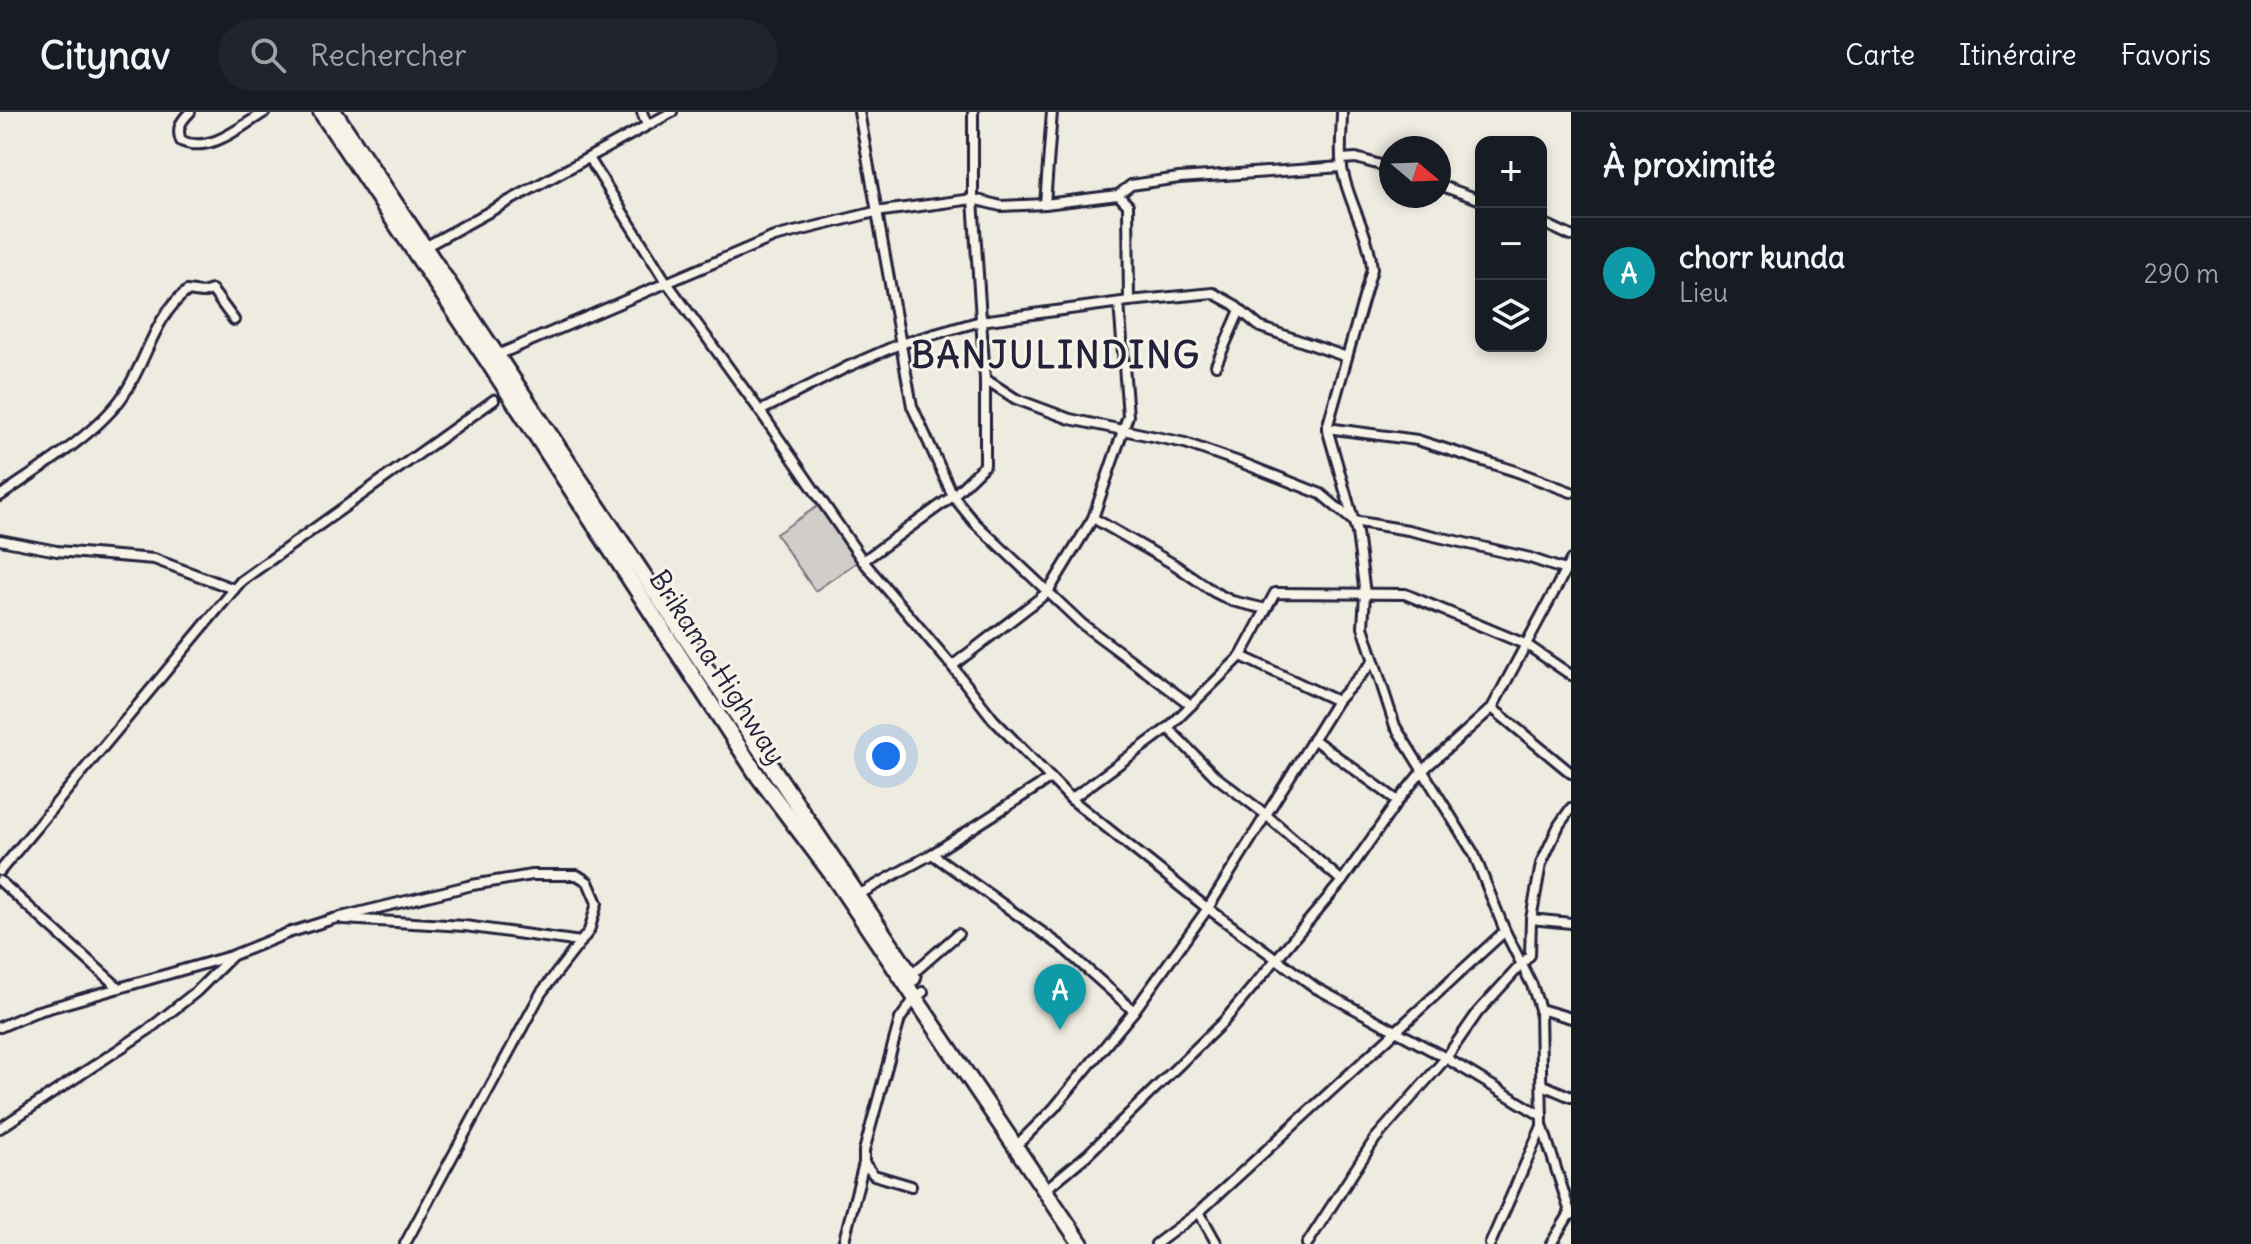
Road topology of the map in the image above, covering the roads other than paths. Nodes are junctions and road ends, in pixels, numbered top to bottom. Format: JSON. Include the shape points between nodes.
{"nodes":[{"id":1,"x":190,"y":112,"type":"edge"},
{"id":2,"x":265,"y":112,"type":"edge"},
{"id":3,"x":321,"y":112,"type":"edge"},
{"id":4,"x":334,"y":112,"type":"edge"},
{"id":5,"x":642,"y":112,"type":"edge"},
{"id":6,"x":672,"y":112,"type":"edge"},
{"id":7,"x":859,"y":112,"type":"edge"},
{"id":8,"x":973,"y":112,"type":"edge"},
{"id":9,"x":1052,"y":112,"type":"edge"},
{"id":10,"x":1342,"y":112,"type":"edge"},
{"id":11,"x":647,"y":125,"type":"junction"},
{"id":12,"x":339,"y":130,"type":"junction"},
{"id":13,"x":589,"y":158,"type":"junction"},
{"id":14,"x":1342,"y":163,"type":"junction"},
{"id":15,"x":1379,"y":165,"type":"edge"},
{"id":16,"x":1451,"y":189,"type":"edge"},
{"id":17,"x":1118,"y":195,"type":"junction"},
{"id":18,"x":1475,"y":198,"type":"edge"},
{"id":19,"x":973,"y":199,"type":"junction"},
{"id":20,"x":1045,"y":204,"type":"junction"},
{"id":21,"x":875,"y":212,"type":"junction"},
{"id":22,"x":1547,"y":225,"type":"edge"},
{"id":23,"x":1571,"y":236,"type":"edge"},
{"id":24,"x":420,"y":250,"type":"junction"},
{"id":25,"x":667,"y":282,"type":"junction"},
{"id":26,"x":1129,"y":301,"type":"junction"},
{"id":27,"x":1119,"y":303,"type":"junction"},
{"id":28,"x":1240,"y":310,"type":"junction"},
{"id":29,"x":234,"y":320,"type":"dead end"},
{"id":30,"x":981,"y":321,"type":"junction"},
{"id":31,"x":900,"y":344,"type":"junction"},
{"id":32,"x":1347,"y":357,"type":"junction"},
{"id":33,"x":492,"y":358,"type":"junction"},
{"id":34,"x":1216,"y":365,"type":"dead end"},
{"id":35,"x":985,"y":379,"type":"junction"},
{"id":36,"x":494,"y":400,"type":"dead end"},
{"id":37,"x":760,"y":411,"type":"junction"},
{"id":38,"x":1124,"y":428,"type":"junction"},
{"id":39,"x":1327,"y":428,"type":"junction"},
{"id":40,"x":1571,"y":492,"type":"edge"},
{"id":41,"x":0,"y":496,"type":"edge"},
{"id":42,"x":953,"y":496,"type":"junction"},
{"id":43,"x":1093,"y":518,"type":"junction"},
{"id":44,"x":1353,"y":521,"type":"junction"},
{"id":45,"x":0,"y":532,"type":"edge"},
{"id":46,"x":0,"y":540,"type":"edge"},
{"id":47,"x":29,"y":545,"type":"junction"},
{"id":48,"x":863,"y":561,"type":"junction"},
{"id":49,"x":1569,"y":564,"type":"edge"},
{"id":50,"x":234,"y":589,"type":"junction"},
{"id":51,"x":1048,"y":592,"type":"junction"},
{"id":52,"x":1365,"y":594,"type":"junction"},
{"id":53,"x":1266,"y":609,"type":"junction"},
{"id":54,"x":1527,"y":645,"type":"junction"},
{"id":55,"x":1241,"y":656,"type":"junction"},
{"id":56,"x":1373,"y":662,"type":"junction"},
{"id":57,"x":952,"y":666,"type":"junction"},
{"id":58,"x":1571,"y":675,"type":"edge"},
{"id":59,"x":1337,"y":701,"type":"junction"},
{"id":60,"x":1191,"y":705,"type":"junction"},
{"id":61,"x":1492,"y":708,"type":"junction"},
{"id":62,"x":1168,"y":728,"type":"junction"},
{"id":63,"x":1313,"y":739,"type":"junction"},
{"id":64,"x":1423,"y":770,"type":"junction"},
{"id":65,"x":1571,"y":773,"type":"edge"},
{"id":66,"x":1051,"y":778,"type":"junction"},
{"id":67,"x":1071,"y":799,"type":"junction"},
{"id":68,"x":1398,"y":801,"type":"junction"},
{"id":69,"x":1571,"y":808,"type":"edge"},
{"id":70,"x":1265,"y":814,"type":"junction"},
{"id":71,"x":932,"y":854,"type":"junction"},
{"id":72,"x":0,"y":871,"type":"edge"},
{"id":73,"x":0,"y":881,"type":"edge"},
{"id":74,"x":1342,"y":881,"type":"junction"},
{"id":75,"x":858,"y":895,"type":"junction"},
{"id":76,"x":1208,"y":908,"type":"junction"},
{"id":77,"x":333,"y":919,"type":"junction"},
{"id":78,"x":1531,"y":919,"type":"junction"},
{"id":79,"x":1571,"y":923,"type":"edge"},
{"id":80,"x":1505,"y":931,"type":"junction"},
{"id":81,"x":958,"y":934,"type":"dead end"},
{"id":82,"x":581,"y":942,"type":"junction"},
{"id":83,"x":231,"y":956,"type":"junction"},
{"id":84,"x":1278,"y":957,"type":"junction"},
{"id":85,"x":1522,"y":962,"type":"junction"},
{"id":86,"x":911,"y":975,"type":"junction"},
{"id":87,"x":119,"y":988,"type":"junction"},
{"id":88,"x":919,"y":995,"type":"junction"},
{"id":89,"x":1540,"y":1009,"type":"junction"},
{"id":90,"x":1134,"y":1011,"type":"junction"},
{"id":91,"x":1571,"y":1018,"type":"edge"},
{"id":92,"x":0,"y":1027,"type":"edge"},
{"id":93,"x":1395,"y":1031,"type":"junction"},
{"id":94,"x":1446,"y":1058,"type":"junction"},
{"id":95,"x":1543,"y":1085,"type":"junction"},
{"id":96,"x":1571,"y":1097,"type":"edge"},
{"id":97,"x":1542,"y":1120,"type":"junction"},
{"id":98,"x":0,"y":1128,"type":"edge"},
{"id":99,"x":1022,"y":1140,"type":"junction"},
{"id":100,"x":864,"y":1163,"type":"junction"},
{"id":101,"x":1052,"y":1184,"type":"junction"},
{"id":102,"x":911,"y":1186,"type":"dead end"},
{"id":103,"x":1199,"y":1212,"type":"junction"},
{"id":104,"x":1570,"y":1214,"type":"edge"},
{"id":105,"x":405,"y":1244,"type":"edge"},
{"id":106,"x":843,"y":1244,"type":"edge"},
{"id":107,"x":1081,"y":1244,"type":"edge"},
{"id":108,"x":1092,"y":1244,"type":"edge"},
{"id":109,"x":1156,"y":1244,"type":"edge"},
{"id":110,"x":1217,"y":1244,"type":"edge"},
{"id":111,"x":1307,"y":1244,"type":"edge"},
{"id":112,"x":1490,"y":1244,"type":"edge"},
{"id":113,"x":1551,"y":1244,"type":"edge"}],
"edges":[{"from":1,"to":2,"type":"street","via":[[178,133],[190,145],[220,139]]},
{"from":3,"to":12,"type":"highway","name":"Brikama Highway"},
{"from":4,"to":12,"type":"highway","name":"Brikama Highway"},
{"from":5,"to":11,"type":"street"},
{"from":6,"to":11,"type":"street"},
{"from":7,"to":21,"type":"street"},
{"from":8,"to":19,"type":"street"},
{"from":9,"to":20,"type":"street"},
{"from":10,"to":14,"type":"street"},
{"from":11,"to":13,"type":"street"},
{"from":12,"to":24,"type":"highway","name":"Brikama Highway"},
{"from":13,"to":24,"type":"street"},
{"from":13,"to":25,"type":"street"},
{"from":14,"to":15,"type":"street","via":[[1356,158]]},
{"from":14,"to":17,"type":"street","via":[[1179,178],[1131,185]]},
{"from":14,"to":32,"type":"street","via":[[1371,249],[1372,269]]},
{"from":16,"to":18,"type":"street"},
{"from":17,"to":20,"type":"street"},
{"from":17,"to":26,"type":"street","via":[[1128,205]]},
{"from":19,"to":20,"type":"street","via":[[1001,206]]},
{"from":19,"to":21,"type":"street"},
{"from":19,"to":30,"type":"street"},
{"from":21,"to":25,"type":"street","via":[[774,237]]},
{"from":21,"to":31,"type":"street"},
{"from":22,"to":23,"type":"street"},
{"from":24,"to":33,"type":"highway","name":"Brikama Highway"},
{"from":25,"to":33,"type":"street"},
{"from":25,"to":37,"type":"street"},
{"from":26,"to":27,"type":"street"},
{"from":26,"to":28,"type":"street","via":[[1213,293]]},
{"from":27,"to":30,"type":"street"},
{"from":27,"to":38,"type":"street","via":[[1128,416]]},
{"from":28,"to":32,"type":"street","via":[[1260,327]]},
{"from":28,"to":34,"type":"street"},
{"from":29,"to":41,"type":"street","via":[[212,290],[187,291],[169,308],[112,410]]},
{"from":30,"to":31,"type":"street"},
{"from":30,"to":35,"type":"street"},
{"from":31,"to":37,"type":"street"},
{"from":31,"to":42,"type":"street","via":[[912,406]]},
{"from":32,"to":39,"type":"street"},
{"from":33,"to":75,"type":"highway","name":"Brikama Highway"},
{"from":33,"to":88,"type":"highway","name":"Brikama Highway","via":[[758,776]]},
{"from":35,"to":38,"type":"street","via":[[1044,410]]},
{"from":35,"to":42,"type":"street","via":[[985,465]]},
{"from":36,"to":50,"type":"street"},
{"from":37,"to":48,"type":"street"},
{"from":38,"to":43,"type":"street"},
{"from":38,"to":44,"type":"street","via":[[1185,443],[1321,494]]},
{"from":39,"to":40,"type":"street","via":[[1417,440]]},
{"from":39,"to":44,"type":"street"},
{"from":42,"to":48,"type":"street"},
{"from":42,"to":51,"type":"street"},
{"from":43,"to":51,"type":"street"},
{"from":43,"to":53,"type":"street","via":[[1214,592]]},
{"from":44,"to":49,"type":"street"},
{"from":44,"to":52,"type":"street"},
{"from":45,"to":47,"type":"street"},
{"from":46,"to":47,"type":"street"},
{"from":47,"to":50,"type":"street","via":[[154,559]]},
{"from":48,"to":57,"type":"street"},
{"from":49,"to":54,"type":"street"},
{"from":50,"to":72,"type":"street"},
{"from":51,"to":57,"type":"street"},
{"from":51,"to":60,"type":"street","via":[[1082,624]]},
{"from":52,"to":53,"type":"street","via":[[1275,593]]},
{"from":52,"to":54,"type":"street","via":[[1405,594]]},
{"from":52,"to":56,"type":"street","via":[[1363,627]]},
{"from":53,"to":55,"type":"street"},
{"from":54,"to":58,"type":"street"},
{"from":54,"to":61,"type":"street"},
{"from":55,"to":59,"type":"street"},
{"from":55,"to":60,"type":"street"},
{"from":56,"to":59,"type":"street"},
{"from":56,"to":64,"type":"street","via":[[1395,726]]},
{"from":57,"to":66,"type":"street","via":[[993,719]]},
{"from":59,"to":63,"type":"street"},
{"from":60,"to":62,"type":"street"},
{"from":61,"to":64,"type":"street"},
{"from":61,"to":65,"type":"street"},
{"from":62,"to":67,"type":"street"},
{"from":62,"to":70,"type":"street","via":[[1215,776]]},
{"from":63,"to":68,"type":"street"},
{"from":63,"to":70,"type":"street"},
{"from":64,"to":68,"type":"street"},
{"from":64,"to":80,"type":"street","via":[[1474,854]]},
{"from":66,"to":67,"type":"street"},
{"from":66,"to":71,"type":"street"},
{"from":67,"to":76,"type":"street"},
{"from":68,"to":74,"type":"street"},
{"from":69,"to":78,"type":"street","via":[[1541,864]]},
{"from":70,"to":74,"type":"street"},
{"from":70,"to":76,"type":"street"},
{"from":71,"to":75,"type":"street"},
{"from":71,"to":90,"type":"street","via":[[1060,945]]},
{"from":73,"to":87,"type":"street"},
{"from":74,"to":84,"type":"street"},
{"from":75,"to":86,"type":"highway","name":"Brikama Highway"},
{"from":76,"to":84,"type":"street"},
{"from":76,"to":90,"type":"street"},
{"from":77,"to":82,"type":"street","via":[[465,926]]},
{"from":77,"to":82,"type":"street","via":[[472,885],[532,875],[577,875],[588,882],[597,903]]},
{"from":77,"to":83,"type":"street"},
{"from":78,"to":79,"type":"street"},
{"from":78,"to":85,"type":"street","via":[[1530,955]]},
{"from":80,"to":85,"type":"street"},
{"from":80,"to":93,"type":"street"},
{"from":81,"to":86,"type":"street"},
{"from":82,"to":105,"type":"street","via":[[541,993]]},
{"from":83,"to":87,"type":"street"},
{"from":83,"to":98,"type":"street","via":[[148,1030]]},
{"from":84,"to":93,"type":"street","via":[[1316,988]]},
{"from":84,"to":101,"type":"street","via":[[1224,1021]]},
{"from":85,"to":89,"type":"street"},
{"from":85,"to":94,"type":"street"},
{"from":86,"to":88,"type":"highway","name":"Brikama Highway"},
{"from":87,"to":92,"type":"street"},
{"from":88,"to":99,"type":"highway","name":"Brikama Highway"},
{"from":88,"to":100,"type":"street","via":[[900,1019]]},
{"from":88,"to":107,"type":"highway","name":"Brikama Highway"},
{"from":89,"to":91,"type":"street"},
{"from":89,"to":95,"type":"street"},
{"from":90,"to":99,"type":"street"},
{"from":93,"to":94,"type":"street"},
{"from":93,"to":103,"type":"street"},
{"from":94,"to":97,"type":"street"},
{"from":94,"to":111,"type":"street","via":[[1375,1139]]},
{"from":95,"to":96,"type":"street"},
{"from":95,"to":97,"type":"street"},
{"from":97,"to":104,"type":"street"},
{"from":97,"to":112,"type":"street"},
{"from":99,"to":101,"type":"highway","name":"Brikama Highway"},
{"from":100,"to":102,"type":"street","via":[[874,1175]]},
{"from":100,"to":106,"type":"street"},
{"from":101,"to":108,"type":"highway","name":"Brikama Highway"},
{"from":103,"to":109,"type":"street"},
{"from":103,"to":110,"type":"street"},
{"from":104,"to":113,"type":"street"}]}
